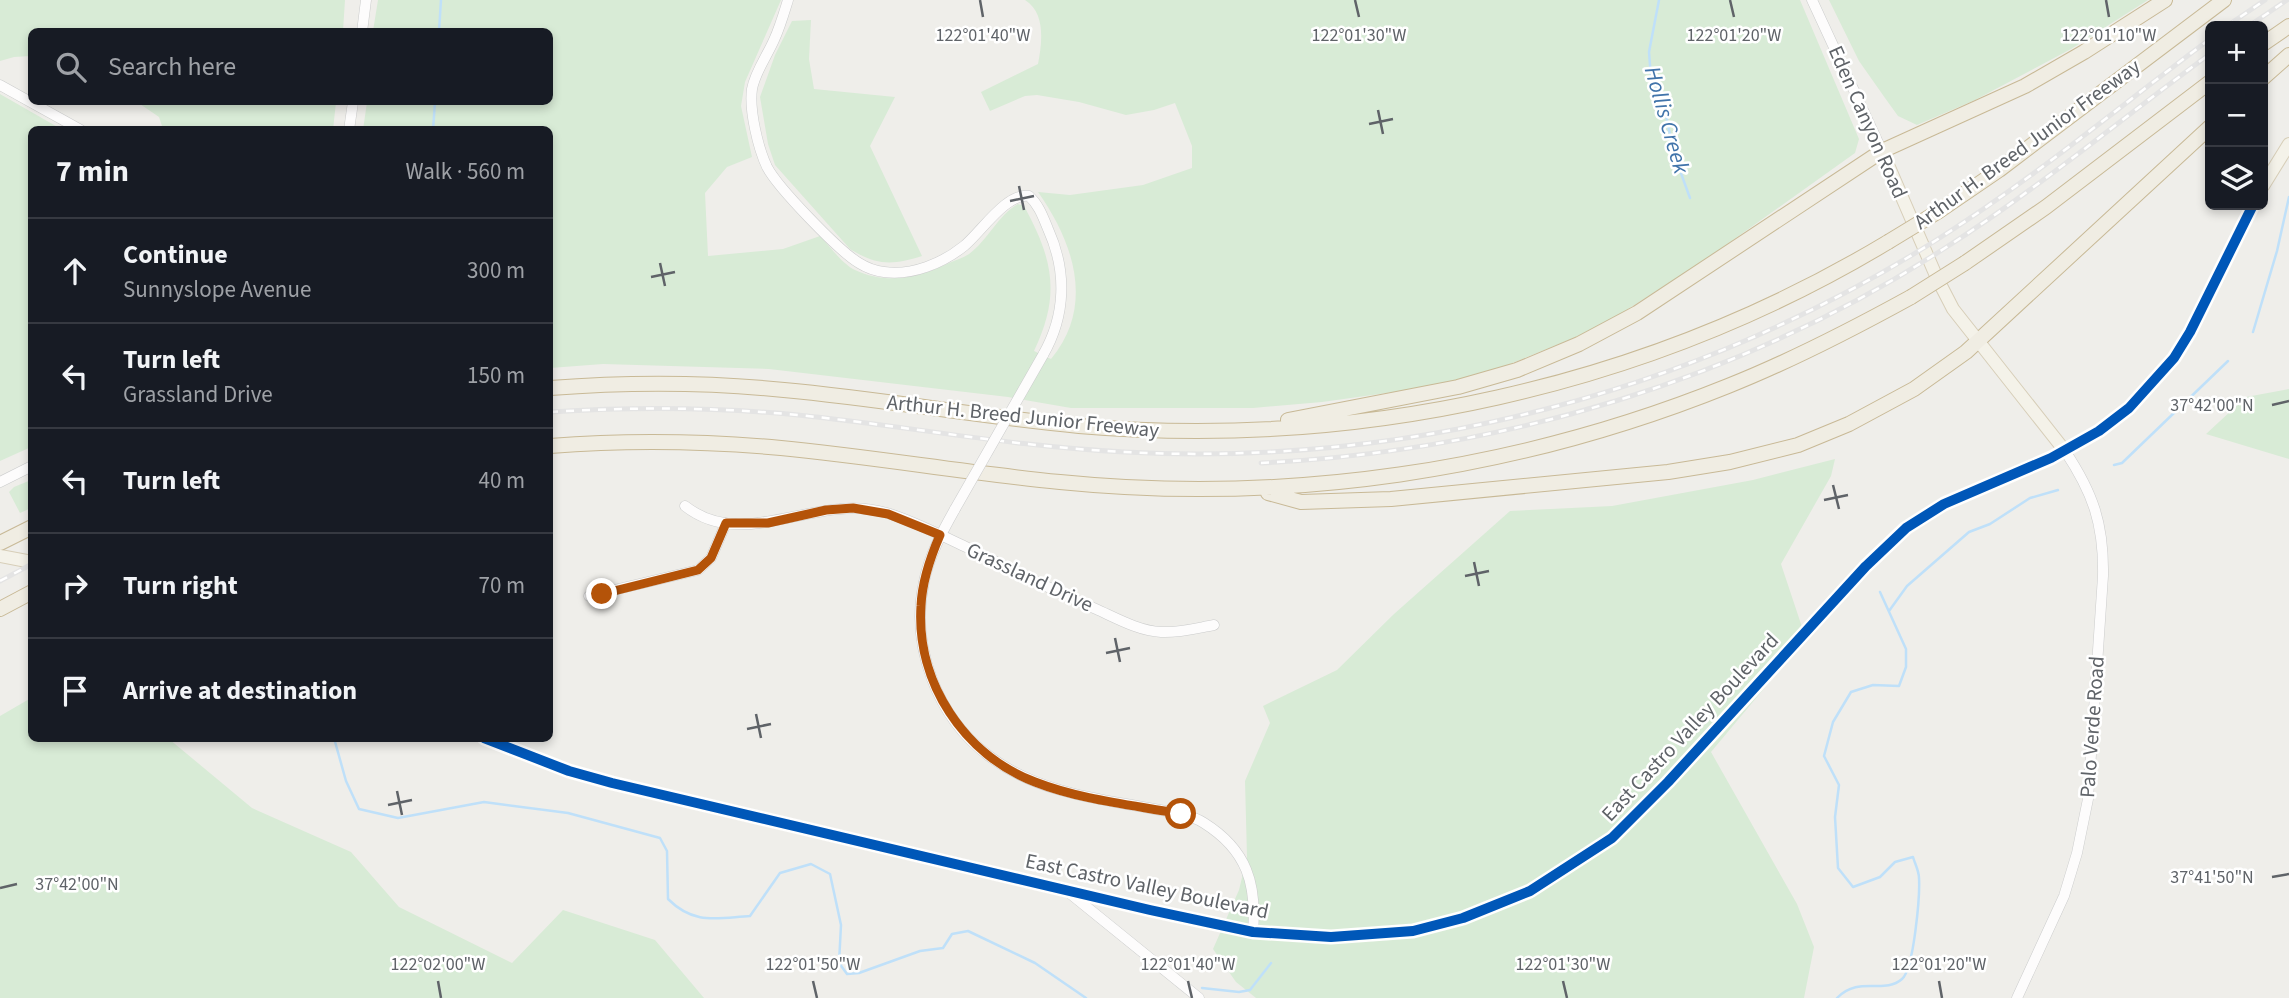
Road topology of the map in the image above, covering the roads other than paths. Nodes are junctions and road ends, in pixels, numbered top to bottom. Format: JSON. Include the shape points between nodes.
{"nodes":[{"id":1,"x":366,"y":0,"type":"edge"},
{"id":2,"x":788,"y":0,"type":"edge"},
{"id":3,"x":1812,"y":0,"type":"edge"},
{"id":4,"x":2165,"y":0,"type":"edge"},
{"id":5,"x":2224,"y":0,"type":"edge"},
{"id":6,"x":2289,"y":26,"type":"edge"},
{"id":7,"x":362,"y":28,"type":"edge"},
{"id":8,"x":2268,"y":41,"type":"edge"},
{"id":9,"x":2289,"y":55,"type":"edge"},
{"id":10,"x":2268,"y":74,"type":"edge"},
{"id":11,"x":2207,"y":84,"type":"edge"},
{"id":12,"x":0,"y":85,"type":"edge"},
{"id":13,"x":28,"y":101,"type":"edge"},
{"id":14,"x":36,"y":105,"type":"edge"},
{"id":15,"x":353,"y":105,"type":"edge"},
{"id":16,"x":74,"y":126,"type":"edge"},
{"id":17,"x":350,"y":126,"type":"edge"},
{"id":18,"x":2205,"y":132,"type":"edge"},
{"id":19,"x":2289,"y":144,"type":"edge"},
{"id":20,"x":1882,"y":151,"type":"junction"},
{"id":21,"x":2268,"y":178,"type":"edge"},
{"id":22,"x":2251,"y":210,"type":"edge"},
{"id":23,"x":1978,"y":341,"type":"junction"},
{"id":24,"x":553,"y":388,"type":"edge"},
{"id":25,"x":1231,"y":431,"type":"junction"},
{"id":26,"x":553,"y":446,"type":"edge"},
{"id":27,"x":2065,"y":451,"type":"junction"},
{"id":28,"x":28,"y":468,"type":"edge"},
{"id":29,"x":0,"y":482,"type":"edge"},
{"id":30,"x":1254,"y":489,"type":"junction"},
{"id":31,"x":685,"y":506,"type":"dead end"},
{"id":32,"x":726,"y":523,"type":"junction"},
{"id":33,"x":28,"y":529,"type":"edge"},
{"id":34,"x":940,"y":535,"type":"junction"},
{"id":35,"x":0,"y":543,"type":"edge"},
{"id":36,"x":0,"y":556,"type":"edge"},
{"id":37,"x":28,"y":561,"type":"edge"},
{"id":38,"x":28,"y":595,"type":"edge"},
{"id":39,"x":589,"y":597,"type":"dead end"},
{"id":40,"x":0,"y":609,"type":"edge"},
{"id":41,"x":1214,"y":625,"type":"dead end"},
{"id":42,"x":494,"y":742,"type":"edge"},
{"id":43,"x":1067,"y":891,"type":"junction"},
{"id":44,"x":1253,"y":932,"type":"junction"},
{"id":45,"x":1199,"y":998,"type":"edge"},
{"id":46,"x":2017,"y":998,"type":"edge"}],
"edges":[{"from":1,"to":7,"type":"street"},
{"from":2,"to":34,"type":"street","bridge":true,"via":[[752,87],[757,135],[768,169],[848,255],[883,272],[917,270],[972,239],[1017,196],[1029,196],[1038,205],[1053,241],[1061,274],[1058,317],[1043,355]]},
{"from":3,"to":20,"type":"street","name":"Eden Canyon Road"},
{"from":4,"to":20,"type":"highway","via":[[2025,86]]},
{"from":5,"to":25,"type":"highway","name":"Arthur H. Breed Junior Freeway","bridge":true,"via":[[1939,211],[1812,284],[1733,321],[1571,379],[1487,400],[1317,426]]},
{"from":6,"to":8,"type":"highway"},
{"from":9,"to":10,"type":"highway"},
{"from":11,"to":30,"type":"highway","bridge":true,"via":[[2055,201],[1965,263],[1846,332],[1758,374],[1605,429],[1520,452],[1432,470]]},
{"from":12,"to":13,"type":"street"},
{"from":14,"to":16,"type":"street"},
{"from":15,"to":17,"type":"street"},
{"from":18,"to":23,"type":"highway"},
{"from":19,"to":21,"type":"main road"},
{"from":20,"to":23,"type":"main road","name":"Eden Canyon Road","via":[[1942,289]]},
{"from":20,"to":25,"type":"highway","via":[[1637,313],[1563,351],[1458,387]]},
{"from":22,"to":27,"type":"main road","name":"East Castro Valley Boulevard","via":[[2174,359],[2121,414]]},
{"from":23,"to":27,"type":"main road","name":"Eden Canyon Road"},
{"from":23,"to":30,"type":"highway","via":[[1914,389],[1857,420],[1798,445],[1739,460],[1668,472],[1382,500],[1301,502]]},
{"from":24,"to":25,"type":"highway","name":"Arthur H. Breed Junior Freeway","via":[[739,386],[1070,425]]},
{"from":26,"to":30,"type":"highway","via":[[735,444],[1083,484]]},
{"from":27,"to":44,"type":"main road","name":"East Castro Valley Boulevard","via":[[1944,505],[1906,528],[1612,838],[1530,891],[1463,918],[1413,931],[1331,937]]},
{"from":27,"to":46,"type":"street","name":"Palo Verde Road","via":[[2092,498],[2102,542],[2089,790],[2064,896]]},
{"from":28,"to":29,"type":"street"},
{"from":31,"to":32,"type":"street","name":"Grassland Drive","via":[[704,518]]},
{"from":32,"to":34,"type":"street","name":"Grassland Drive","via":[[768,523],[853,508],[888,514]]},
{"from":32,"to":39,"type":"street","via":[[711,558],[698,570]]},
{"from":33,"to":35,"type":"highway"},
{"from":34,"to":41,"type":"street","name":"Grassland Drive","via":[[1140,627],[1177,632]]},
{"from":34,"to":44,"type":"street","via":[[923,586],[920,631],[942,701],[971,741],[1034,782],[1181,814],[1219,833],[1234,848],[1248,874],[1254,897]]},
{"from":36,"to":37,"type":"main road"},
{"from":38,"to":40,"type":"highway"},
{"from":42,"to":43,"type":"main road","name":"East Castro Valley Boulevard","via":[[612,783]]},
{"from":43,"to":44,"type":"main road","name":"East Castro Valley Boulevard"},
{"from":43,"to":45,"type":"street"}]}
